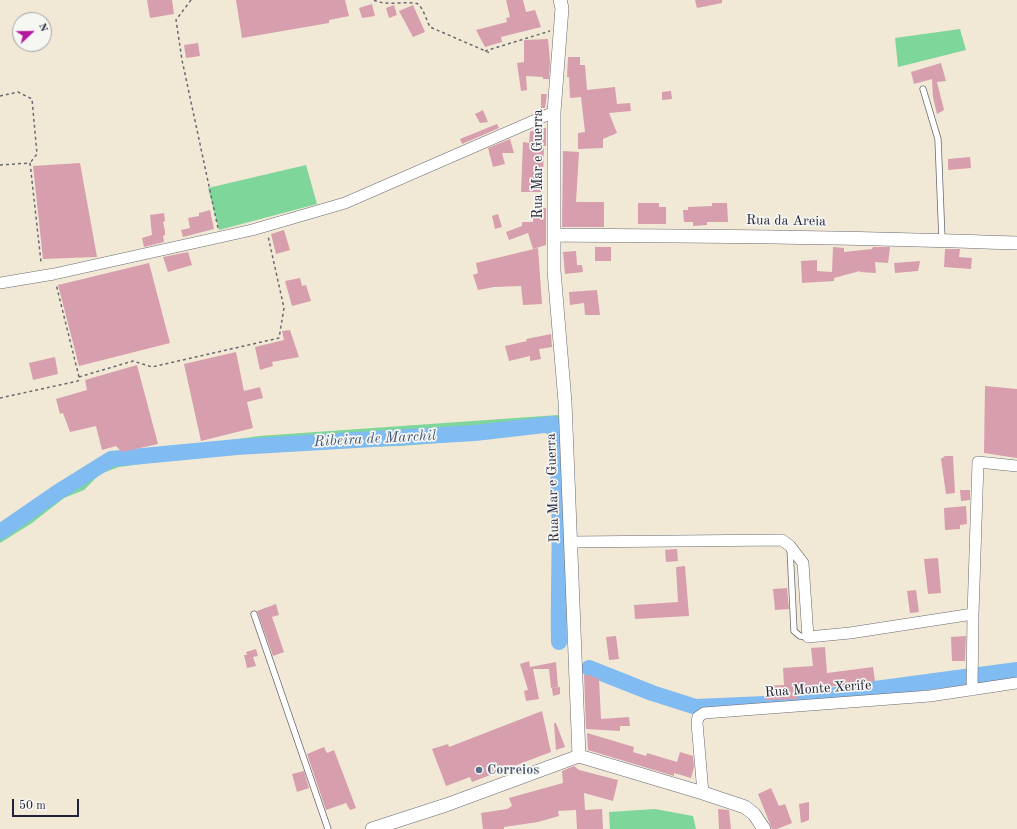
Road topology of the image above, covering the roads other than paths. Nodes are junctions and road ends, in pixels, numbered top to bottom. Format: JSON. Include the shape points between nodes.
{"nodes":[{"id":1,"x":560,"y":0,"type":"edge"},
{"id":2,"x":923,"y":89,"type":"dead end"},
{"id":3,"x":554,"y":112,"type":"junction"},
{"id":4,"x":554,"y":235,"type":"junction"},
{"id":5,"x":942,"y":240,"type":"junction"},
{"id":6,"x":1017,"y":243,"type":"edge"},
{"id":7,"x":0,"y":283,"type":"edge"},
{"id":8,"x":1017,"y":466,"type":"edge"},
{"id":9,"x":572,"y":542,"type":"junction"},
{"id":10,"x":254,"y":614,"type":"dead end"},
{"id":11,"x":973,"y":614,"type":"junction"},
{"id":12,"x":1017,"y":684,"type":"edge"},
{"id":13,"x":972,"y":690,"type":"junction"},
{"id":14,"x":579,"y":756,"type":"junction"},
{"id":15,"x":703,"y":792,"type":"junction"},
{"id":16,"x":328,"y":829,"type":"edge"},
{"id":17,"x":372,"y":829,"type":"edge"},
{"id":18,"x":764,"y":829,"type":"edge"}],
"edges":[{"from":1,"to":3,"type":"street","name":"Rua Mar e Guerra","via":[[561,27]]},
{"from":2,"to":5,"type":"lane","via":[[938,139]]},
{"from":3,"to":4,"type":"street","name":"Rua Mar e Guerra"},
{"from":3,"to":7,"type":"street","via":[[345,203],[221,237],[54,274]]},
{"from":4,"to":5,"type":"street","name":"Rua da Areia"},
{"from":4,"to":9,"type":"street","name":"Rua Mar e Guerra","via":[[554,271],[565,402]]},
{"from":5,"to":6,"type":"street","name":"Rua da Areia"},
{"from":8,"to":11,"type":"street","via":[[978,462]]},
{"from":9,"to":11,"type":"street","via":[[782,540],[803,563],[808,637]]},
{"from":9,"to":14,"type":"street","name":"Rua Mar e Guerra"},
{"from":10,"to":16,"type":"lane"},
{"from":11,"to":13,"type":"street"},
{"from":12,"to":13,"type":"street","name":"Rua Monte Xerife"},
{"from":13,"to":15,"type":"street","name":"Rua Monte Xerife","via":[[930,696],[704,713],[698,717],[697,723]]},
{"from":14,"to":15,"type":"street"},
{"from":14,"to":17,"type":"street"},
{"from":15,"to":18,"type":"street","via":[[745,807],[754,814]]}]}
